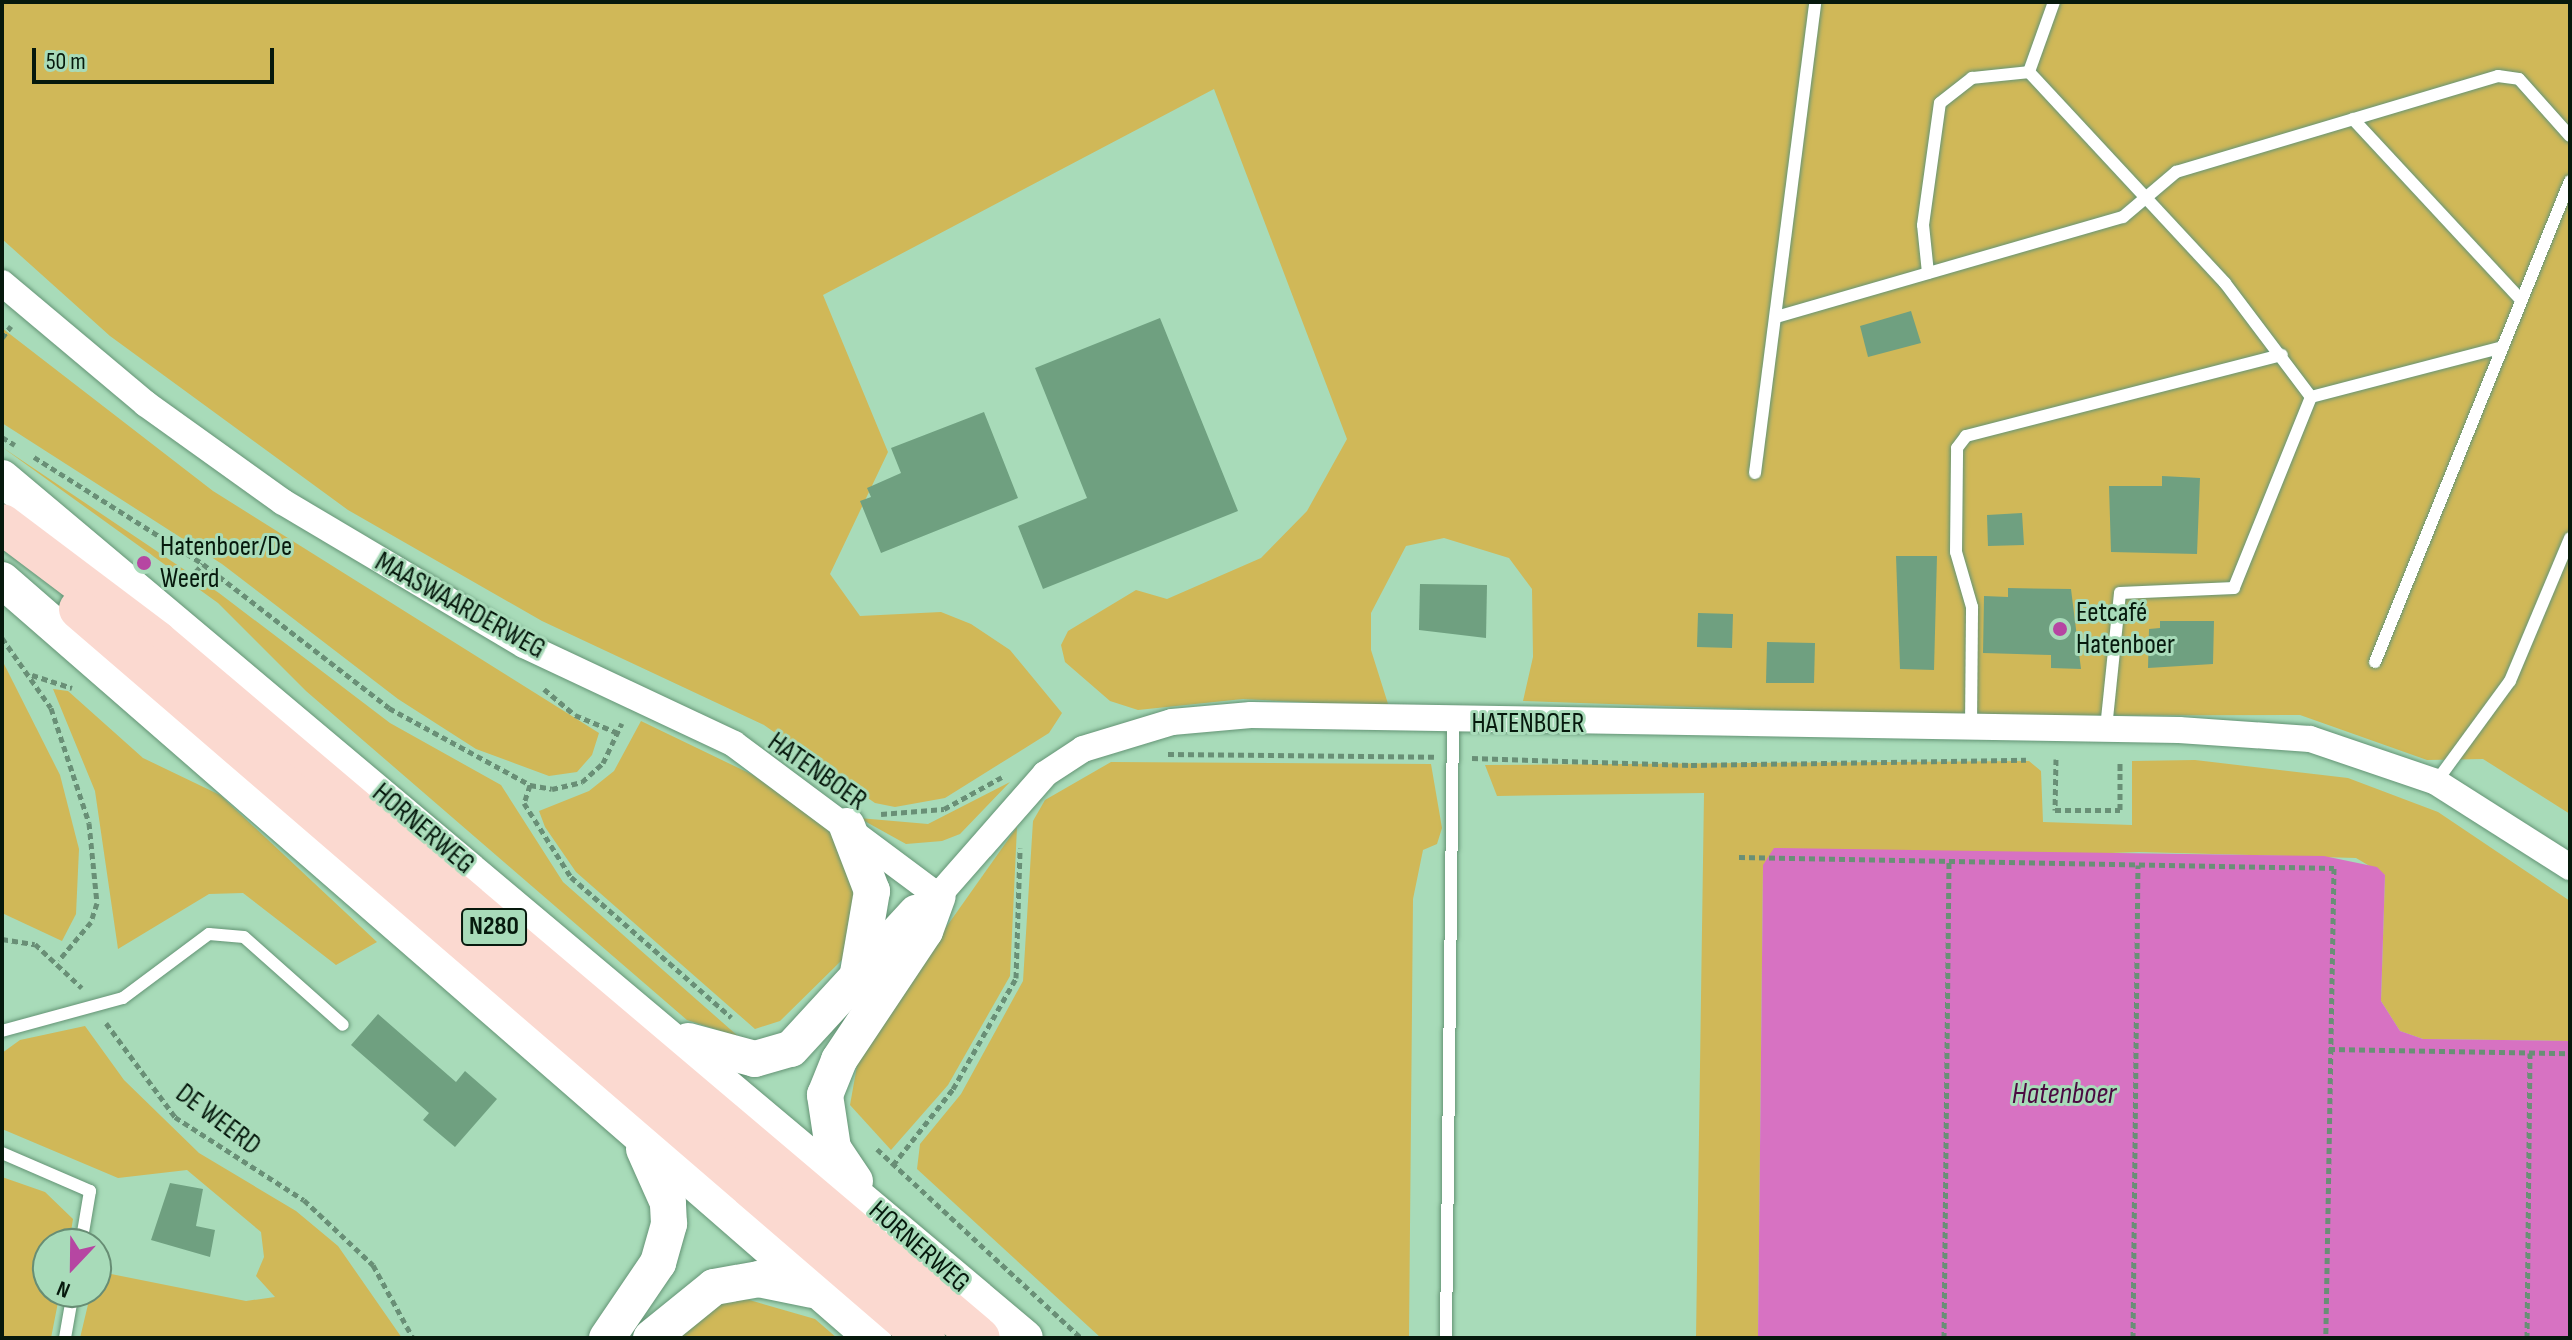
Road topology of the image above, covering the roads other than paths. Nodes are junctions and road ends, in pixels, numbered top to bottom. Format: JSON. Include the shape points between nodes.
{"nodes":[{"id":1,"x":1815,"y":2,"type":"edge"},
{"id":2,"x":2054,"y":2,"type":"edge"},
{"id":3,"x":2029,"y":72,"type":"junction"},
{"id":4,"x":2353,"y":119,"type":"junction"},
{"id":5,"x":2570,"y":136,"type":"edge"},
{"id":6,"x":2570,"y":181,"type":"edge"},
{"id":7,"x":2145,"y":198,"type":"junction"},
{"id":8,"x":1928,"y":273,"type":"junction"},
{"id":9,"x":2,"y":283,"type":"edge"},
{"id":10,"x":2521,"y":300,"type":"junction"},
{"id":11,"x":1776,"y":317,"type":"junction"},
{"id":12,"x":2503,"y":347,"type":"junction"},
{"id":13,"x":2282,"y":355,"type":"junction"},
{"id":14,"x":2311,"y":397,"type":"junction"},
{"id":15,"x":1755,"y":473,"type":"dead end"},
{"id":16,"x":2,"y":478,"type":"edge"},
{"id":17,"x":2,"y":524,"type":"edge"},
{"id":18,"x":2,"y":534,"type":"edge"},
{"id":19,"x":2570,"y":538,"type":"edge"},
{"id":20,"x":2,"y":580,"type":"edge"},
{"id":21,"x":2375,"y":662,"type":"dead end"},
{"id":22,"x":1453,"y":723,"type":"junction"},
{"id":23,"x":1971,"y":727,"type":"junction"},
{"id":24,"x":2106,"y":729,"type":"junction"},
{"id":25,"x":2436,"y":782,"type":"junction"},
{"id":26,"x":861,"y":819,"type":"junction"},
{"id":27,"x":2570,"y":867,"type":"edge"},
{"id":28,"x":938,"y":896,"type":"junction"},
{"id":29,"x":857,"y":979,"type":"junction"},
{"id":30,"x":343,"y":1025,"type":"dead end"},
{"id":31,"x":659,"y":1026,"type":"junction"},
{"id":32,"x":2,"y":1031,"type":"edge"},
{"id":33,"x":638,"y":1137,"type":"junction"},
{"id":34,"x":2,"y":1153,"type":"edge"},
{"id":35,"x":881,"y":1214,"type":"junction"},
{"id":36,"x":84,"y":1228,"type":"edge"},
{"id":37,"x":818,"y":1292,"type":"junction"},
{"id":38,"x":70,"y":1308,"type":"edge"},
{"id":39,"x":65,"y":1338,"type":"edge"},
{"id":40,"x":607,"y":1338,"type":"edge"},
{"id":41,"x":651,"y":1338,"type":"edge"},
{"id":42,"x":873,"y":1338,"type":"edge"},
{"id":43,"x":925,"y":1338,"type":"edge"},
{"id":44,"x":980,"y":1338,"type":"edge"},
{"id":45,"x":1025,"y":1338,"type":"edge"},
{"id":46,"x":1446,"y":1338,"type":"edge"}],
"edges":[{"from":1,"to":11,"type":"lane"},
{"from":2,"to":3,"type":"lane"},
{"from":3,"to":7,"type":"lane"},
{"from":3,"to":8,"type":"lane","via":[[1972,78],[1940,103],[1923,225]]},
{"from":4,"to":5,"type":"lane","via":[[2498,76],[2519,79]]},
{"from":4,"to":7,"type":"lane","via":[[2176,172]]},
{"from":4,"to":10,"type":"lane"},
{"from":6,"to":10,"type":"lane"},
{"from":7,"to":8,"type":"lane","via":[[2123,217]]},
{"from":7,"to":13,"type":"lane"},
{"from":8,"to":11,"type":"lane"},
{"from":9,"to":26,"type":"street","name":"MAASWAARDERWEG","via":[[146,404],[283,502],[524,645],[734,744]]},
{"from":10,"to":12,"type":"lane"},
{"from":11,"to":15,"type":"lane"},
{"from":12,"to":14,"type":"lane"},
{"from":12,"to":21,"type":"lane"},
{"from":13,"to":14,"type":"lane"},
{"from":13,"to":23,"type":"lane","via":[[1966,436],[1957,448],[1956,552],[1972,607]]},
{"from":14,"to":24,"type":"lane","via":[[2234,588],[2120,593]]},
{"from":16,"to":31,"type":"main road","name":"HORNERWEG","number":"N280"},
{"from":17,"to":44,"type":"main road","name":"HORNERWEG","number":"N280","via":[[157,641]]},
{"from":18,"to":43,"type":"main road","number":"N280","via":[[132,661]]},
{"from":19,"to":25,"type":"lane","via":[[2510,681]]},
{"from":20,"to":33,"type":"main road","number":"N280"},
{"from":22,"to":23,"type":"street","name":"HATENBOER"},
{"from":22,"to":28,"type":"street","name":"HATENBOER","via":[[1251,715],[1172,722],[1083,749],[1025,796]]},
{"from":22,"to":46,"type":"lane"},
{"from":23,"to":24,"type":"street","name":"HATENBOER"},
{"from":24,"to":25,"type":"street","name":"HATENBOER","via":[[2310,739]]},
{"from":25,"to":27,"type":"street","name":"HATENBOER"},
{"from":26,"to":28,"type":"street","name":"MAASWAARDERWEG"},
{"from":26,"to":29,"type":"main road","via":[[872,891]]},
{"from":28,"to":29,"type":"main road"},
{"from":28,"to":35,"type":"main road","via":[[925,931],[839,1060],[825,1095],[833,1148]]},
{"from":29,"to":31,"type":"main road","via":[[807,1038],[775,1056],[730,1057]]},
{"from":30,"to":32,"type":"lane","via":[[244,937],[209,934],[144,986],[96,1007]]},
{"from":31,"to":35,"type":"main road","name":"HORNERWEG","number":"N280"},
{"from":33,"to":37,"type":"main road","number":"N280"},
{"from":33,"to":40,"type":"main road","via":[[668,1203],[669,1224],[658,1263]]},
{"from":34,"to":36,"type":"lane","via":[[90,1191]]},
{"from":35,"to":45,"type":"main road","name":"HORNERWEG","number":"N280"},
{"from":37,"to":41,"type":"main road","via":[[736,1280],[695,1297]]},
{"from":37,"to":42,"type":"main road","number":"N280"},
{"from":38,"to":39,"type":"lane"}]}
